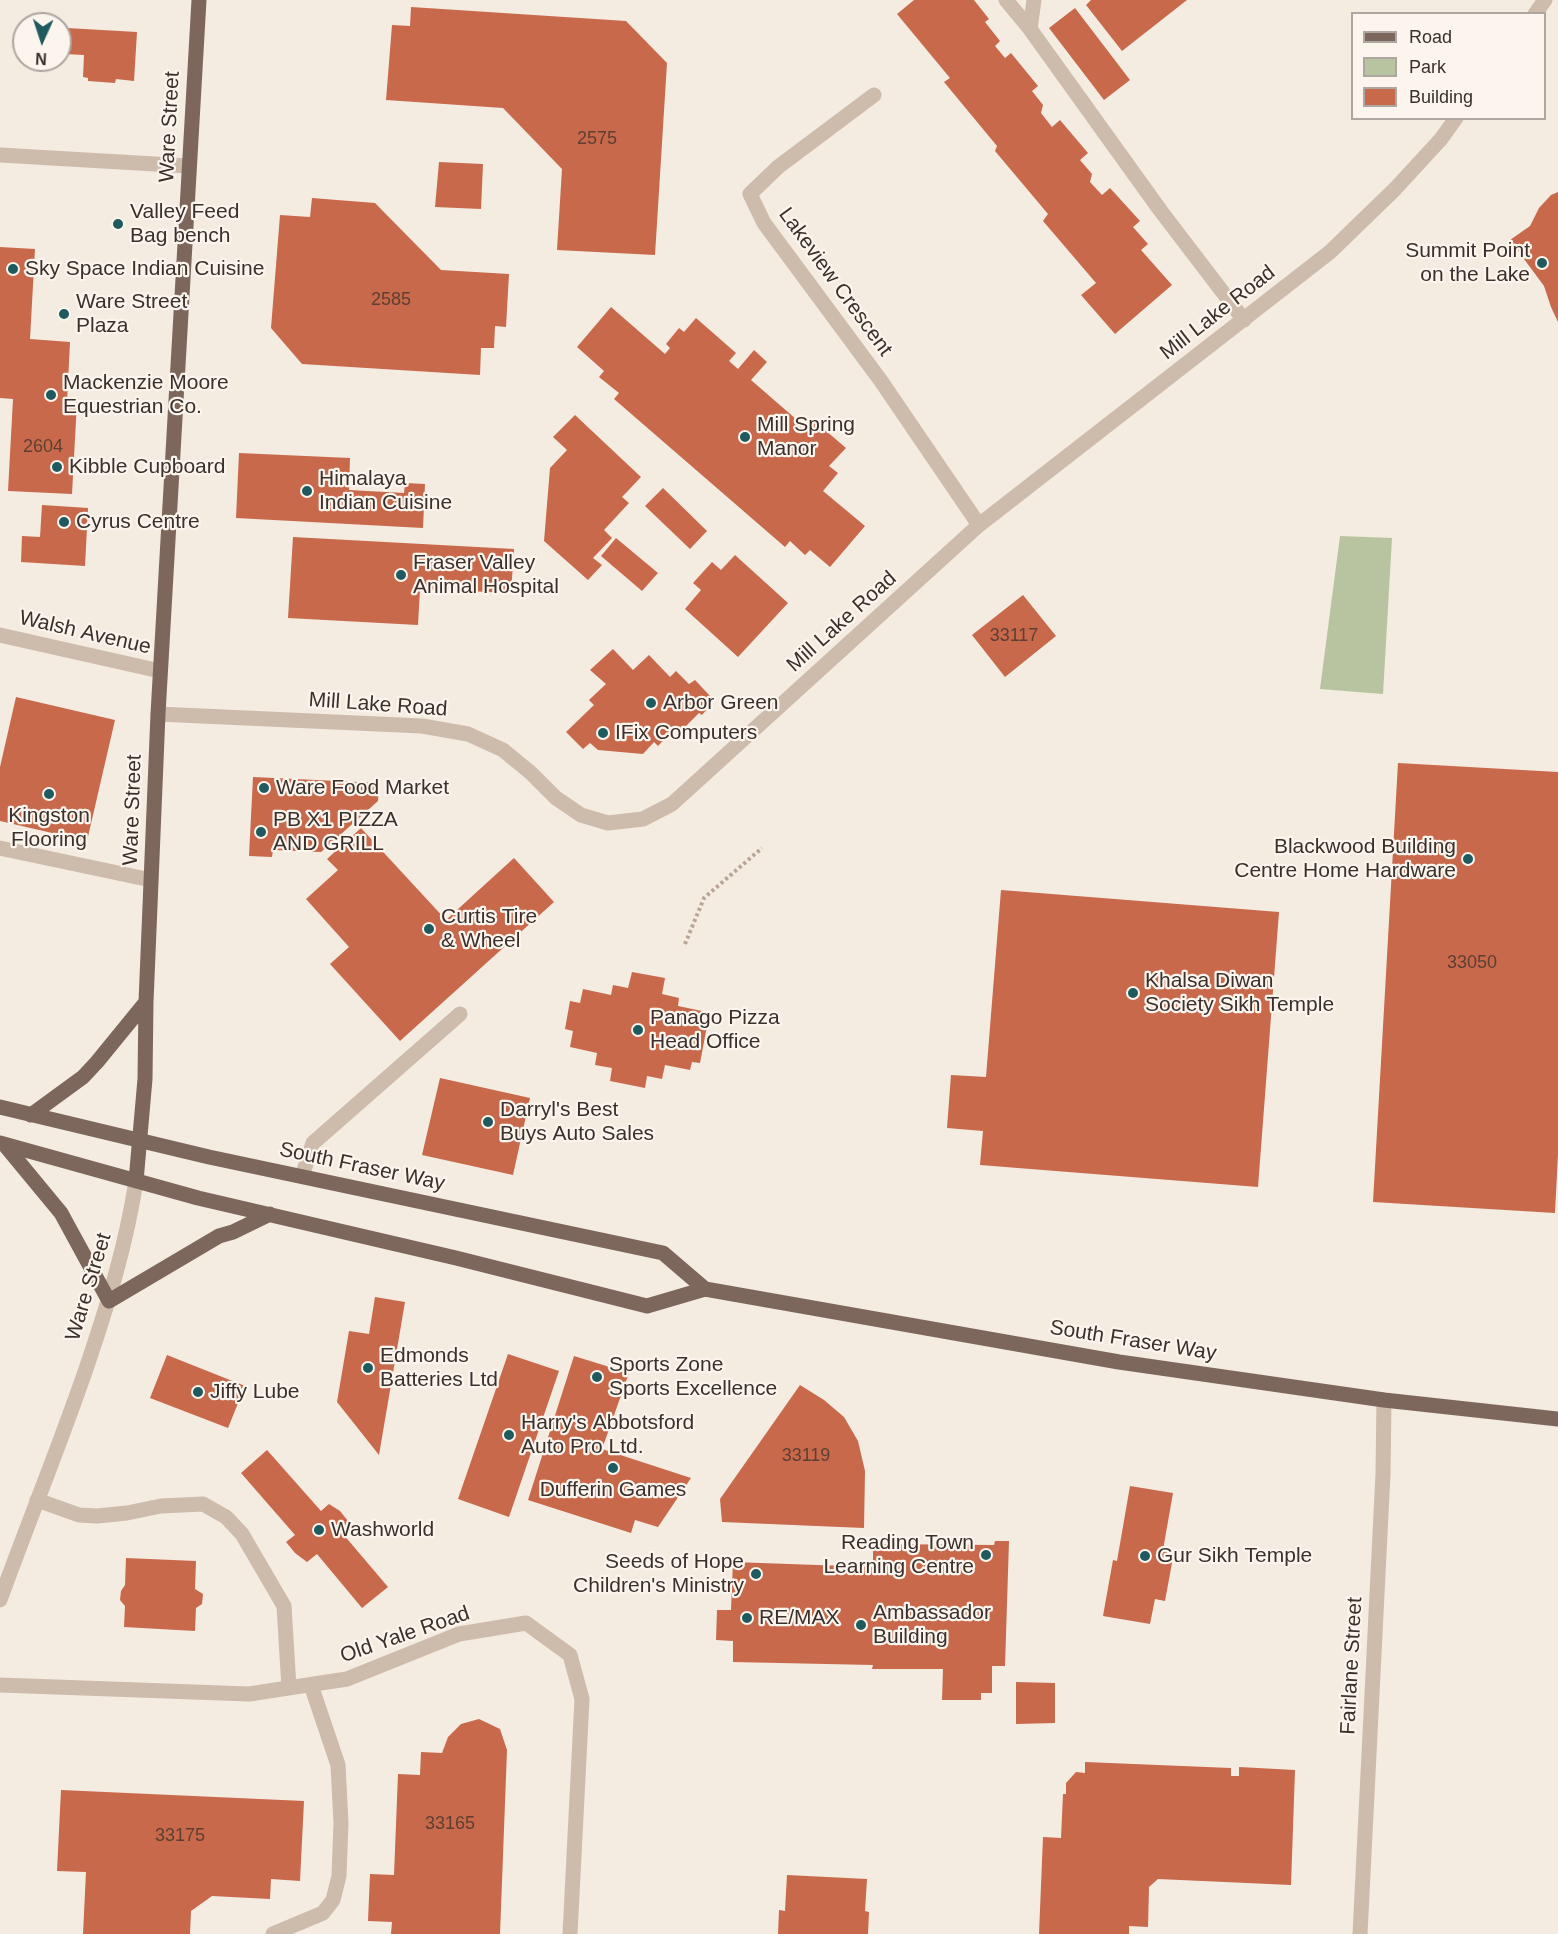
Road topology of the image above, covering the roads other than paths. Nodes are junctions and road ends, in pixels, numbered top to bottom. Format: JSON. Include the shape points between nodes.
{"nodes":[{"id":1,"x":199,"y":0,"type":"edge"},
{"id":2,"x":1006,"y":0,"type":"edge"},
{"id":3,"x":1034,"y":0,"type":"edge"},
{"id":4,"x":1030,"y":29,"type":"junction"},
{"id":5,"x":874,"y":95,"type":"dead end"},
{"id":6,"x":1455,"y":120,"type":"edge"},
{"id":7,"x":0,"y":155,"type":"edge"},
{"id":8,"x":189,"y":166,"type":"junction"},
{"id":9,"x":1244,"y":320,"type":"junction"},
{"id":10,"x":980,"y":525,"type":"junction"},
{"id":11,"x":0,"y":635,"type":"edge"},
{"id":12,"x":160,"y":671,"type":"junction"},
{"id":13,"x":158,"y":714,"type":"junction"},
{"id":14,"x":0,"y":848,"type":"edge"},
{"id":15,"x":151,"y":880,"type":"junction"},
{"id":16,"x":146,"y":1002,"type":"junction"},
{"id":17,"x":460,"y":1014,"type":"dead end"},
{"id":18,"x":0,"y":1107,"type":"edge"},
{"id":19,"x":31,"y":1115,"type":"junction"},
{"id":20,"x":141,"y":1140,"type":"junction"},
{"id":21,"x":2,"y":1144,"type":"edge"},
{"id":22,"x":302,"y":1176,"type":"junction"},
{"id":23,"x":136,"y":1180,"type":"junction"},
{"id":24,"x":270,"y":1214,"type":"junction"},
{"id":25,"x":705,"y":1289,"type":"junction"},
{"id":26,"x":110,"y":1300,"type":"junction"},
{"id":27,"x":1384,"y":1400,"type":"junction"},
{"id":28,"x":1558,"y":1419,"type":"edge"},
{"id":29,"x":37,"y":1500,"type":"junction"},
{"id":30,"x":0,"y":1600,"type":"edge"},
{"id":31,"x":0,"y":1684,"type":"edge"},
{"id":32,"x":311,"y":1685,"type":"junction"},
{"id":33,"x":289,"y":1688,"type":"junction"},
{"id":34,"x":273,"y":1934,"type":"edge"},
{"id":35,"x":570,"y":1934,"type":"edge"},
{"id":36,"x":1360,"y":1934,"type":"edge"}],
"edges":[{"from":1,"to":8,"type":"main road","name":"Ware Street"},
{"from":2,"to":4,"type":"street"},
{"from":3,"to":4,"type":"street"},
{"from":4,"to":9,"type":"street"},
{"from":5,"to":10,"type":"street","name":"Lakeview Crescent","via":[[778,167],[750,194],[764,223],[881,381]]},
{"from":6,"to":9,"type":"street","name":"Mill Lake Road","via":[[1395,189],[1330,252]]},
{"from":7,"to":8,"type":"street"},
{"from":8,"to":12,"type":"main road","name":"Ware Street"},
{"from":9,"to":10,"type":"street","name":"Mill Lake Road"},
{"from":10,"to":13,"type":"street","name":"Mill Lake Road","via":[[672,804],[643,819],[608,823],[581,815],[503,750],[468,734],[422,726]]},
{"from":11,"to":12,"type":"street","name":"Walsh Avenue"},
{"from":12,"to":13,"type":"main road","name":"Ware Street"},
{"from":13,"to":15,"type":"main road","name":"Ware Street"},
{"from":14,"to":15,"type":"street"},
{"from":15,"to":16,"type":"main road","name":"Ware Street"},
{"from":16,"to":19,"type":"main road","via":[[83,1077]]},
{"from":16,"to":20,"type":"main road","name":"Ware Street"},
{"from":17,"to":22,"type":"street","via":[[313,1143]]},
{"from":18,"to":19,"type":"main road","name":"South Fraser Way"},
{"from":19,"to":20,"type":"main road","name":"South Fraser Way"},
{"from":20,"to":22,"type":"main road","name":"South Fraser Way"},
{"from":20,"to":23,"type":"main road","name":"Ware Street"},
{"from":21,"to":23,"type":"main road","name":"South Fraser Way"},
{"from":21,"to":26,"type":"main road","via":[[61,1213]]},
{"from":22,"to":25,"type":"main road","name":"South Fraser Way","via":[[663,1253]]},
{"from":23,"to":24,"type":"main road","name":"South Fraser Way"},
{"from":23,"to":26,"type":"street","name":"Ware Street","via":[[128,1233]]},
{"from":24,"to":25,"type":"main road","name":"South Fraser Way","via":[[647,1306]]},
{"from":24,"to":26,"type":"main road","via":[[219,1236]]},
{"from":25,"to":27,"type":"main road","name":"South Fraser Way","via":[[1119,1362]]},
{"from":26,"to":29,"type":"street","name":"Ware Street"},
{"from":27,"to":28,"type":"main road","name":"South Fraser Way"},
{"from":27,"to":36,"type":"street","name":"Fairlane Street"},
{"from":29,"to":30,"type":"street","name":"Ware Street"},
{"from":29,"to":33,"type":"street","via":[[79,1515],[203,1504],[226,1517],[242,1534],[284,1606]]},
{"from":31,"to":33,"type":"street","name":"Old Yale Road","via":[[249,1694]]},
{"from":32,"to":33,"type":"street","name":"Old Yale Road"},
{"from":32,"to":34,"type":"street","via":[[338,1765],[339,1876],[333,1900],[323,1913]]},
{"from":32,"to":35,"type":"street","name":"Old Yale Road","via":[[348,1679],[459,1634],[526,1623],[570,1656],[582,1699]]}]}
